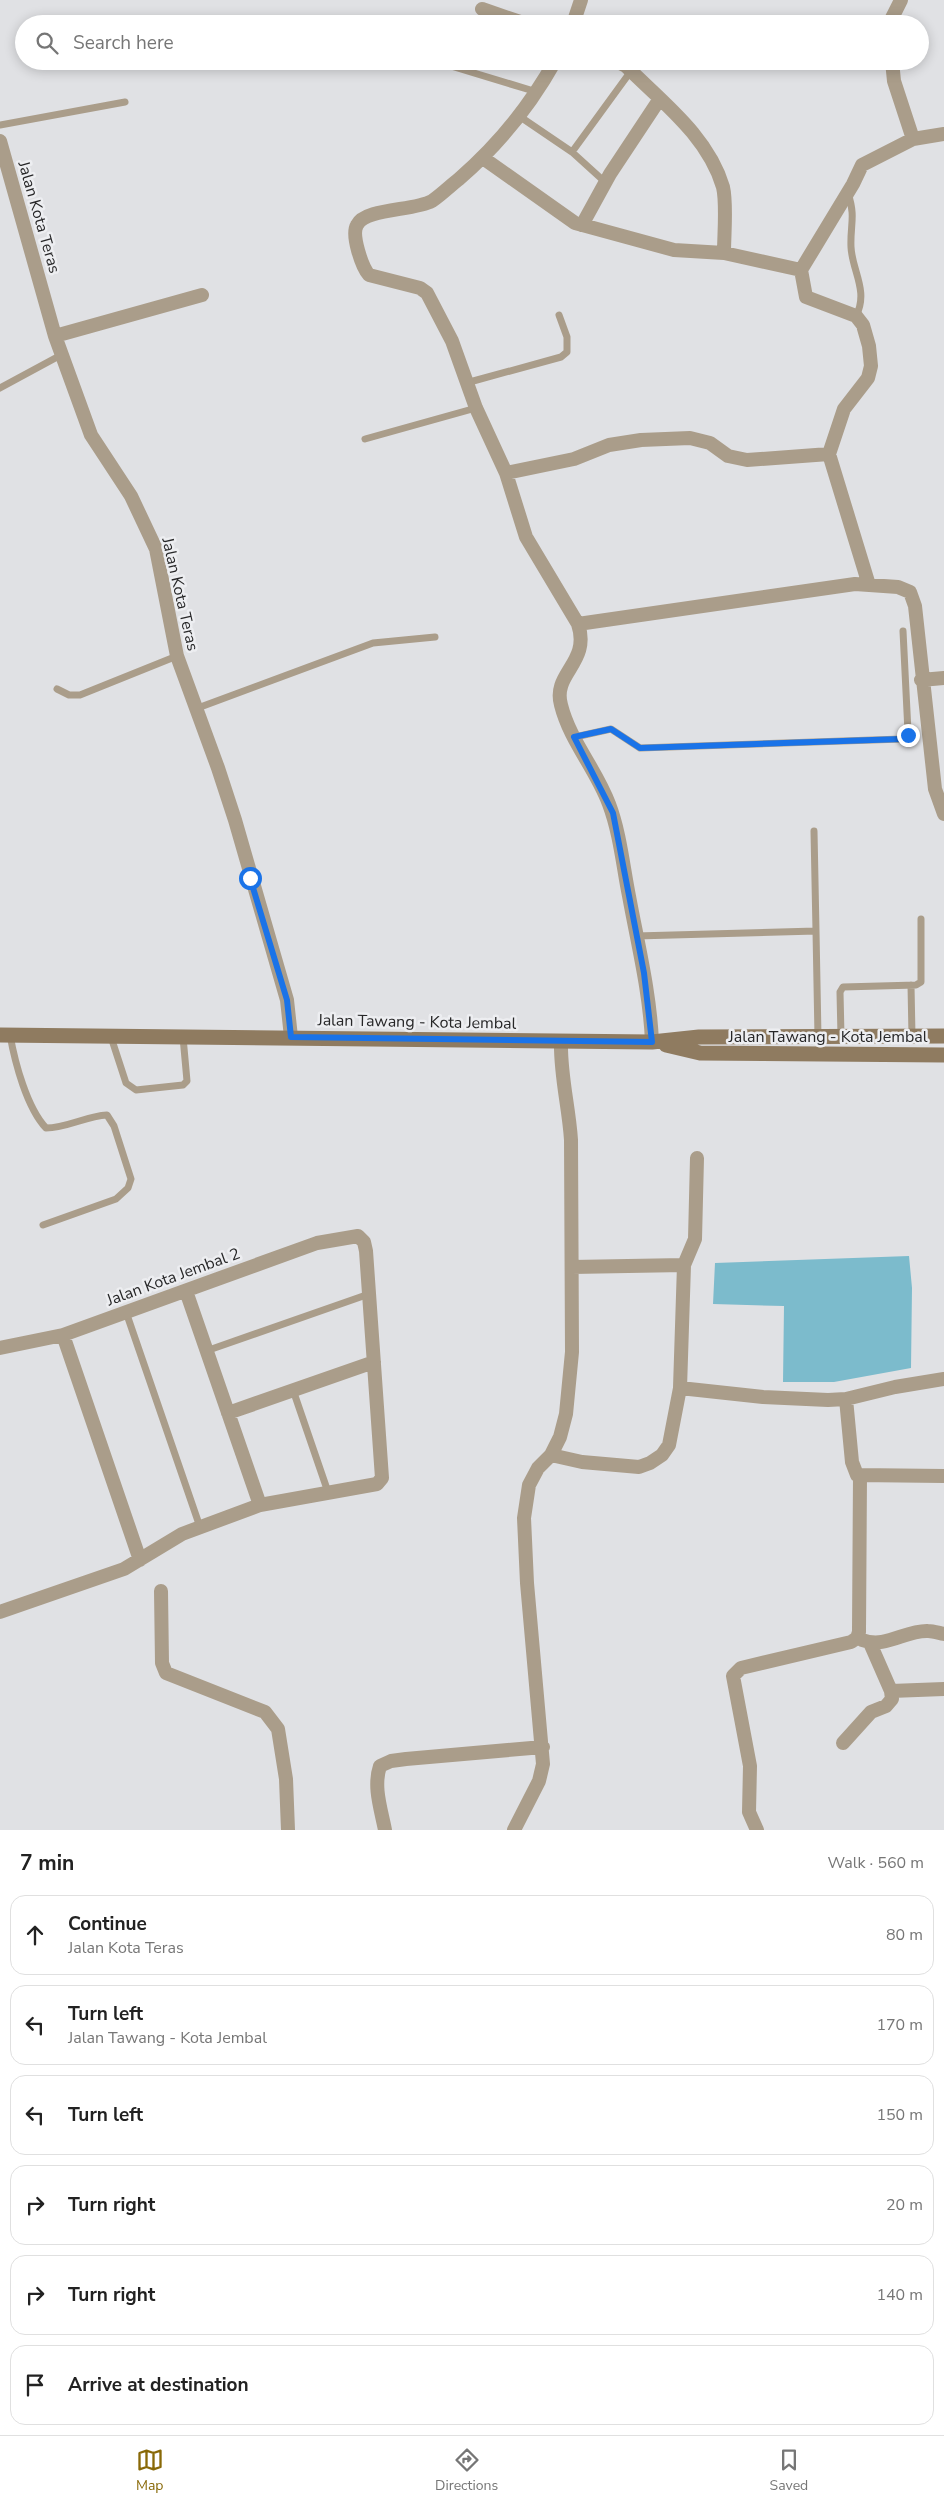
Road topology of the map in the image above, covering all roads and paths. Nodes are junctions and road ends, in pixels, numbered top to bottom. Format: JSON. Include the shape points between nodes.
{"nodes":[{"id":1,"x":581,"y":0,"type":"edge"},
{"id":2,"x":901,"y":0,"type":"edge"},
{"id":3,"x":482,"y":8,"type":"dead end"},
{"id":4,"x":501,"y":15,"type":"edge"},
{"id":5,"x":576,"y":15,"type":"edge"},
{"id":6,"x":894,"y":15,"type":"edge"},
{"id":7,"x":464,"y":70,"type":"edge"},
{"id":8,"x":550,"y":70,"type":"edge"},
{"id":9,"x":893,"y":70,"type":"edge"},
{"id":10,"x":631,"y":71,"type":"joint"},
{"id":11,"x":538,"y":92,"type":"junction"},
{"id":12,"x":659,"y":100,"type":"junction"},
{"id":13,"x":125,"y":102,"type":"dead end"},
{"id":14,"x":519,"y":116,"type":"junction"},
{"id":15,"x":0,"y":125,"type":"edge"},
{"id":16,"x":944,"y":134,"type":"edge"},
{"id":17,"x":913,"y":139,"type":"junction"},
{"id":18,"x":0,"y":141,"type":"edge"},
{"id":19,"x":572,"y":152,"type":"junction"},
{"id":20,"x":483,"y":158,"type":"junction"},
{"id":21,"x":605,"y":182,"type":"junction"},
{"id":22,"x":848,"y":192,"type":"junction"},
{"id":23,"x":582,"y":225,"type":"junction"},
{"id":24,"x":724,"y":252,"type":"junction"},
{"id":25,"x":801,"y":270,"type":"junction"},
{"id":26,"x":202,"y":295,"type":"dead end"},
{"id":27,"x":559,"y":315,"type":"dead end"},
{"id":28,"x":856,"y":316,"type":"junction"},
{"id":29,"x":55,"y":336,"type":"junction"},
{"id":30,"x":62,"y":355,"type":"junction"},
{"id":31,"x":466,"y":383,"type":"junction"},
{"id":32,"x":0,"y":388,"type":"edge"},
{"id":33,"x":476,"y":408,"type":"junction"},
{"id":34,"x":366,"y":439,"type":"dead end"},
{"id":35,"x":829,"y":454,"type":"junction"},
{"id":36,"x":506,"y":473,"type":"junction"},
{"id":37,"x":869,"y":585,"type":"junction"},
{"id":38,"x":578,"y":624,"type":"junction"},
{"id":39,"x":903,"y":631,"type":"dead end"},
{"id":40,"x":435,"y":637,"type":"dead end"},
{"id":41,"x":177,"y":656,"type":"junction"},
{"id":42,"x":944,"y":678,"type":"edge"},
{"id":43,"x":921,"y":680,"type":"junction"},
{"id":44,"x":57,"y":689,"type":"dead end"},
{"id":45,"x":906,"y":698,"type":"junction"},
{"id":46,"x":924,"y":699,"type":"junction"},
{"id":47,"x":194,"y":709,"type":"junction"},
{"id":48,"x":574,"y":737,"type":"junction"},
{"id":49,"x":944,"y":814,"type":"edge"},
{"id":50,"x":814,"y":831,"type":"dead end"},
{"id":51,"x":922,"y":919,"type":"dead end"},
{"id":52,"x":816,"y":931,"type":"junction"},
{"id":53,"x":636,"y":936,"type":"junction"},
{"id":54,"x":911,"y":985,"type":"junction"},
{"id":55,"x":5,"y":1035,"type":"edge"},
{"id":56,"x":912,"y":1036,"type":"junction"},
{"id":57,"x":944,"y":1036,"type":"edge"},
{"id":58,"x":111,"y":1037,"type":"junction"},
{"id":59,"x":183,"y":1037,"type":"junction"},
{"id":60,"x":291,"y":1037,"type":"junction"},
{"id":61,"x":818,"y":1037,"type":"junction"},
{"id":62,"x":841,"y":1037,"type":"junction"},
{"id":63,"x":561,"y":1041,"type":"junction"},
{"id":64,"x":652,"y":1042,"type":"junction"},
{"id":65,"x":944,"y":1055,"type":"edge"},
{"id":66,"x":697,"y":1158,"type":"dead end"},
{"id":67,"x":43,"y":1225,"type":"dead end"},
{"id":68,"x":684,"y":1265,"type":"junction"},
{"id":69,"x":572,"y":1267,"type":"junction"},
{"id":70,"x":186,"y":1291,"type":"junction"},
{"id":71,"x":369,"y":1294,"type":"junction"},
{"id":72,"x":126,"y":1312,"type":"junction"},
{"id":73,"x":64,"y":1335,"type":"junction"},
{"id":74,"x":0,"y":1348,"type":"edge"},
{"id":75,"x":206,"y":1351,"type":"junction"},
{"id":76,"x":374,"y":1362,"type":"junction"},
{"id":77,"x":944,"y":1379,"type":"edge"},
{"id":78,"x":680,"y":1388,"type":"junction"},
{"id":79,"x":293,"y":1390,"type":"junction"},
{"id":80,"x":846,"y":1399,"type":"junction"},
{"id":81,"x":228,"y":1413,"type":"junction"},
{"id":82,"x":551,"y":1454,"type":"junction"},
{"id":83,"x":860,"y":1476,"type":"junction"},
{"id":84,"x":944,"y":1476,"type":"edge"},
{"id":85,"x":328,"y":1492,"type":"junction"},
{"id":86,"x":260,"y":1504,"type":"junction"},
{"id":87,"x":200,"y":1527,"type":"junction"},
{"id":88,"x":140,"y":1560,"type":"junction"},
{"id":89,"x":161,"y":1591,"type":"dead end"},
{"id":90,"x":0,"y":1611,"type":"edge"},
{"id":91,"x":944,"y":1634,"type":"edge"},
{"id":92,"x":864,"y":1641,"type":"junction"},
{"id":93,"x":944,"y":1689,"type":"edge"},
{"id":94,"x":891,"y":1691,"type":"junction"},
{"id":95,"x":843,"y":1743,"type":"dead end"},
{"id":96,"x":543,"y":1747,"type":"junction"},
{"id":97,"x":288,"y":1830,"type":"edge"},
{"id":98,"x":385,"y":1830,"type":"edge"},
{"id":99,"x":514,"y":1830,"type":"edge"},
{"id":100,"x":757,"y":1830,"type":"edge"}],
"edges":[{"from":1,"to":5,"type":"street"},
{"from":2,"to":6,"type":"street"},
{"from":3,"to":4,"type":"street"},
{"from":7,"to":11,"type":"lane"},
{"from":8,"to":11,"type":"street"},
{"from":9,"to":17,"type":"street"},
{"from":10,"to":12,"type":"street"},
{"from":10,"to":19,"type":"lane"},
{"from":11,"to":14,"type":"street"},
{"from":12,"to":21,"type":"street"},
{"from":12,"to":24,"type":"street","via":[[682,120],[713,162],[723,189]]},
{"from":13,"to":15,"type":"lane"},
{"from":14,"to":19,"type":"lane"},
{"from":14,"to":20,"type":"street"},
{"from":16,"to":17,"type":"street"},
{"from":17,"to":22,"type":"street","via":[[862,165]]},
{"from":18,"to":29,"type":"street","name":"Jalan Kota Teras"},
{"from":19,"to":21,"type":"lane"},
{"from":20,"to":23,"type":"street"},
{"from":20,"to":31,"type":"street","via":[[431,201],[369,215],[357,224],[355,231],[362,265],[369,275],[420,288],[427,293],[452,341]]},
{"from":21,"to":23,"type":"street"},
{"from":22,"to":25,"type":"street"},
{"from":22,"to":28,"type":"lane","via":[[854,217],[852,254],[860,288],[860,309]]},
{"from":23,"to":24,"type":"street","via":[[674,250]]},
{"from":24,"to":25,"type":"street"},
{"from":25,"to":28,"type":"street","via":[[806,297]]},
{"from":26,"to":29,"type":"street"},
{"from":27,"to":31,"type":"lane","via":[[567,337],[567,352],[561,357]]},
{"from":28,"to":35,"type":"street","via":[[863,325],[871,366],[863,386],[844,409]]},
{"from":29,"to":30,"type":"street","name":"Jalan Kota Teras"},
{"from":30,"to":32,"type":"lane"},
{"from":30,"to":41,"type":"street","name":"Jalan Kota Teras","via":[[91,435],[132,496],[156,548]]},
{"from":31,"to":33,"type":"street"},
{"from":33,"to":34,"type":"lane"},
{"from":33,"to":36,"type":"street"},
{"from":35,"to":36,"type":"street","via":[[746,460],[728,456],[710,443],[690,438],[641,440],[610,445],[574,459]]},
{"from":35,"to":37,"type":"street"},
{"from":36,"to":38,"type":"street","via":[[526,537]]},
{"from":37,"to":38,"type":"street","via":[[855,584]]},
{"from":37,"to":43,"type":"street","via":[[910,592],[915,606]]},
{"from":38,"to":48,"type":"street","via":[[582,635],[578,660],[565,676],[559,693],[560,704]]},
{"from":39,"to":45,"type":"lane"},
{"from":40,"to":47,"type":"lane","via":[[373,642]]},
{"from":41,"to":44,"type":"lane","via":[[80,695],[68,695]]},
{"from":41,"to":47,"type":"street","name":"Jalan Kota Teras"},
{"from":42,"to":43,"type":"street"},
{"from":43,"to":46,"type":"street"},
{"from":45,"to":46,"type":"lane"},
{"from":45,"to":48,"type":"lane","via":[[908,732],[902,739],[640,748],[611,729]]},
{"from":46,"to":49,"type":"street","via":[[935,789]]},
{"from":47,"to":60,"type":"street","name":"Jalan Kota Teras","via":[[218,768],[234,820],[287,1000]]},
{"from":48,"to":53,"type":"street","via":[[613,813]]},
{"from":50,"to":52,"type":"lane"},
{"from":51,"to":54,"type":"lane","via":[[922,978],[919,984]]},
{"from":52,"to":53,"type":"lane"},
{"from":52,"to":61,"type":"lane"},
{"from":53,"to":64,"type":"street"},
{"from":54,"to":56,"type":"lane"},
{"from":54,"to":62,"type":"lane","via":[[843,987],[840,992]]},
{"from":55,"to":58,"type":"main road","name":"Jalan Tawang - Kota Jembal"},
{"from":55,"to":67,"type":"lane","via":[[22,1081],[46,1128],[107,1115],[114,1126],[131,1179],[128,1188],[116,1200]]},
{"from":56,"to":57,"type":"main road","name":"Jalan Tawang - Kota Jembal"},
{"from":56,"to":62,"type":"main road","name":"Jalan Tawang - Kota Jembal"},
{"from":58,"to":59,"type":"main road","name":"Jalan Tawang - Kota Jembal"},
{"from":58,"to":59,"type":"lane","via":[[126,1083],[136,1090],[182,1085],[187,1081]]},
{"from":59,"to":60,"type":"main road","name":"Jalan Tawang - Kota Jembal"},
{"from":60,"to":63,"type":"main road","name":"Jalan Tawang - Kota Jembal"},
{"from":61,"to":62,"type":"main road","name":"Jalan Tawang - Kota Jembal"},
{"from":61,"to":64,"type":"main road","name":"Jalan Tawang - Kota Jembal","via":[[700,1037]]},
{"from":63,"to":64,"type":"main road","name":"Jalan Tawang - Kota Jembal"},
{"from":63,"to":69,"type":"street","via":[[562,1071],[570,1115]]},
{"from":64,"to":65,"type":"main road","name":"Jalan Tawang - Kota Jembal","via":[[700,1053]]},
{"from":66,"to":68,"type":"street","via":[[695,1239]]},
{"from":68,"to":69,"type":"street"},
{"from":68,"to":78,"type":"street"},
{"from":69,"to":82,"type":"street","via":[[572,1352],[567,1405],[560,1437]]},
{"from":70,"to":71,"type":"street","name":"Jalan Kota Jembal 2","via":[[317,1243],[358,1236],[366,1251]]},
{"from":70,"to":72,"type":"street","name":"Jalan Kota Jembal 2"},
{"from":70,"to":75,"type":"street"},
{"from":71,"to":75,"type":"lane"},
{"from":71,"to":76,"type":"street"},
{"from":72,"to":73,"type":"street","name":"Jalan Kota Jembal 2"},
{"from":72,"to":87,"type":"lane"},
{"from":73,"to":74,"type":"street","name":"Jalan Kota Jembal 2"},
{"from":73,"to":88,"type":"street"},
{"from":75,"to":81,"type":"street"},
{"from":76,"to":79,"type":"street"},
{"from":76,"to":85,"type":"street","via":[[382,1478],[377,1484]]},
{"from":77,"to":80,"type":"street"},
{"from":78,"to":80,"type":"street","via":[[763,1397]]},
{"from":78,"to":82,"type":"street","via":[[669,1445],[650,1463],[639,1467],[618,1467]]},
{"from":79,"to":81,"type":"street"},
{"from":79,"to":85,"type":"lane"},
{"from":80,"to":83,"type":"street","via":[[853,1467]]},
{"from":81,"to":86,"type":"street"},
{"from":82,"to":96,"type":"street","via":[[529,1485],[524,1518]]},
{"from":83,"to":84,"type":"street"},
{"from":83,"to":92,"type":"street","via":[[859,1632]]},
{"from":85,"to":86,"type":"street"},
{"from":86,"to":87,"type":"street"},
{"from":87,"to":88,"type":"street","via":[[182,1534]]},
{"from":88,"to":90,"type":"street","via":[[124,1569]]},
{"from":89,"to":97,"type":"street","via":[[162,1663],[166,1673],[265,1712],[278,1729],[286,1779]]},
{"from":91,"to":92,"type":"street","via":[[927,1631],[881,1643]]},
{"from":92,"to":94,"type":"street"},
{"from":92,"to":100,"type":"street","via":[[735,1672],[733,1680],[750,1766],[749,1812]]},
{"from":93,"to":94,"type":"street"},
{"from":94,"to":95,"type":"street","via":[[892,1699],[886,1706],[871,1712]]},
{"from":96,"to":98,"type":"street","via":[[406,1759],[380,1766],[377,1792]]},
{"from":96,"to":99,"type":"street","via":[[539,1781]]}]}
